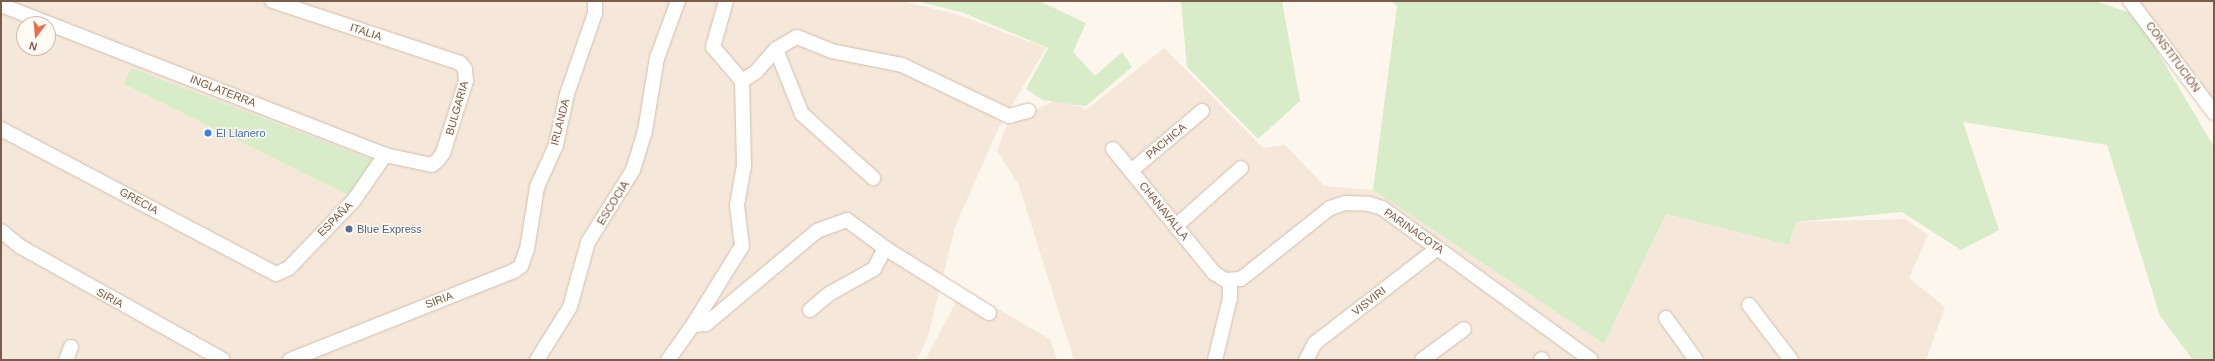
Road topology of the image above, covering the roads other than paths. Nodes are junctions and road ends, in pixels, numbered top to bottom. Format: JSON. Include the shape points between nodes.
{"nodes":[{"id":1,"x":272,"y":1,"type":"edge"},
{"id":2,"x":595,"y":1,"type":"edge"},
{"id":3,"x":678,"y":1,"type":"edge"},
{"id":4,"x":726,"y":1,"type":"edge"},
{"id":5,"x":2130,"y":1,"type":"edge"},
{"id":6,"x":1,"y":5,"type":"edge"},
{"id":7,"x":776,"y":49,"type":"junction"},
{"id":8,"x":460,"y":63,"type":"joint"},
{"id":9,"x":742,"y":81,"type":"junction"},
{"id":10,"x":1028,"y":111,"type":"dead end"},
{"id":11,"x":1202,"y":112,"type":"dead end"},
{"id":12,"x":2214,"y":113,"type":"edge"},
{"id":13,"x":1,"y":129,"type":"edge"},
{"id":14,"x":1113,"y":149,"type":"dead end"},
{"id":15,"x":443,"y":153,"type":"joint"},
{"id":16,"x":385,"y":155,"type":"junction"},
{"id":17,"x":1241,"y":168,"type":"dead end"},
{"id":18,"x":1131,"y":171,"type":"junction"},
{"id":19,"x":873,"y":178,"type":"dead end"},
{"id":20,"x":1176,"y":226,"type":"junction"},
{"id":21,"x":1,"y":231,"type":"edge"},
{"id":22,"x":885,"y":248,"type":"junction"},
{"id":23,"x":1438,"y":248,"type":"junction"},
{"id":24,"x":521,"y":266,"type":"joint"},
{"id":25,"x":276,"y":274,"type":"joint"},
{"id":26,"x":1230,"y":282,"type":"junction"},
{"id":27,"x":1749,"y":305,"type":"dead end"},
{"id":28,"x":810,"y":310,"type":"dead end"},
{"id":29,"x":989,"y":313,"type":"dead end"},
{"id":30,"x":1666,"y":318,"type":"dead end"},
{"id":31,"x":693,"y":325,"type":"junction"},
{"id":32,"x":1464,"y":329,"type":"dead end"},
{"id":33,"x":223,"y":360,"type":"edge"},
{"id":34,"x":290,"y":360,"type":"edge"},
{"id":35,"x":537,"y":360,"type":"edge"},
{"id":36,"x":668,"y":360,"type":"edge"},
{"id":37,"x":1215,"y":360,"type":"edge"},
{"id":38,"x":1306,"y":360,"type":"edge"},
{"id":39,"x":1422,"y":360,"type":"edge"},
{"id":40,"x":1590,"y":360,"type":"edge"},
{"id":41,"x":1696,"y":360,"type":"edge"},
{"id":42,"x":1791,"y":360,"type":"edge"}],
"edges":[{"from":1,"to":8,"type":"street","name":"ITALIA"},
{"from":2,"to":24,"type":"street","name":"IRLANDA","via":[[595,13],[567,94],[556,145],[537,187],[527,249]]},
{"from":3,"to":35,"type":"street","name":"ESCOCIA","via":[[657,58],[645,132],[633,170],[588,242],[570,307]]},
{"from":4,"to":9,"type":"street","via":[[713,46]]},
{"from":5,"to":12,"type":"street","name":"CONSTITUCIÓN"},
{"from":6,"to":16,"type":"street","name":"INGLATERRA"},
{"from":7,"to":9,"type":"street","via":[[756,72]]},
{"from":7,"to":10,"type":"street","via":[[797,38],[831,51],[902,65],[1009,116]]},
{"from":7,"to":19,"type":"street","via":[[802,114]]},
{"from":8,"to":15,"type":"street","name":"BULGARIA","via":[[465,69],[466,81]]},
{"from":9,"to":31,"type":"street","via":[[744,167],[737,205],[742,246]]},
{"from":11,"to":18,"type":"street","name":"PACHICA"},
{"from":13,"to":25,"type":"street","name":"GRECIA"},
{"from":14,"to":18,"type":"street","name":"CHANAVALLA"},
{"from":15,"to":16,"type":"street","name":"INGLATERRA","via":[[432,165]]},
{"from":16,"to":25,"type":"street","name":"ESPAÑA","via":[[354,200],[289,268]]},
{"from":17,"to":20,"type":"street"},
{"from":18,"to":20,"type":"street","name":"CHANAVALLA"},
{"from":20,"to":26,"type":"street","name":"CHANAVALLA","via":[[1214,273]]},
{"from":21,"to":33,"type":"street","name":"SIRIA","via":[[20,247]]},
{"from":22,"to":28,"type":"street","via":[[874,269],[828,294]]},
{"from":22,"to":29,"type":"street"},
{"from":22,"to":31,"type":"street","via":[[847,220],[817,231],[706,324]]},
{"from":23,"to":26,"type":"street","name":"PARINACOTA","via":[[1382,208],[1369,204],[1345,203],[1330,208],[1241,279]]},
{"from":23,"to":38,"type":"street","name":"VISVIRI","via":[[1314,343]]},
{"from":23,"to":40,"type":"street","name":"PARINACOTA"},
{"from":24,"to":34,"type":"street","name":"SIRIA"},
{"from":26,"to":37,"type":"street","via":[[1230,298]]},
{"from":27,"to":42,"type":"street"},
{"from":30,"to":41,"type":"street"},
{"from":31,"to":36,"type":"street"},
{"from":32,"to":39,"type":"street"}]}
